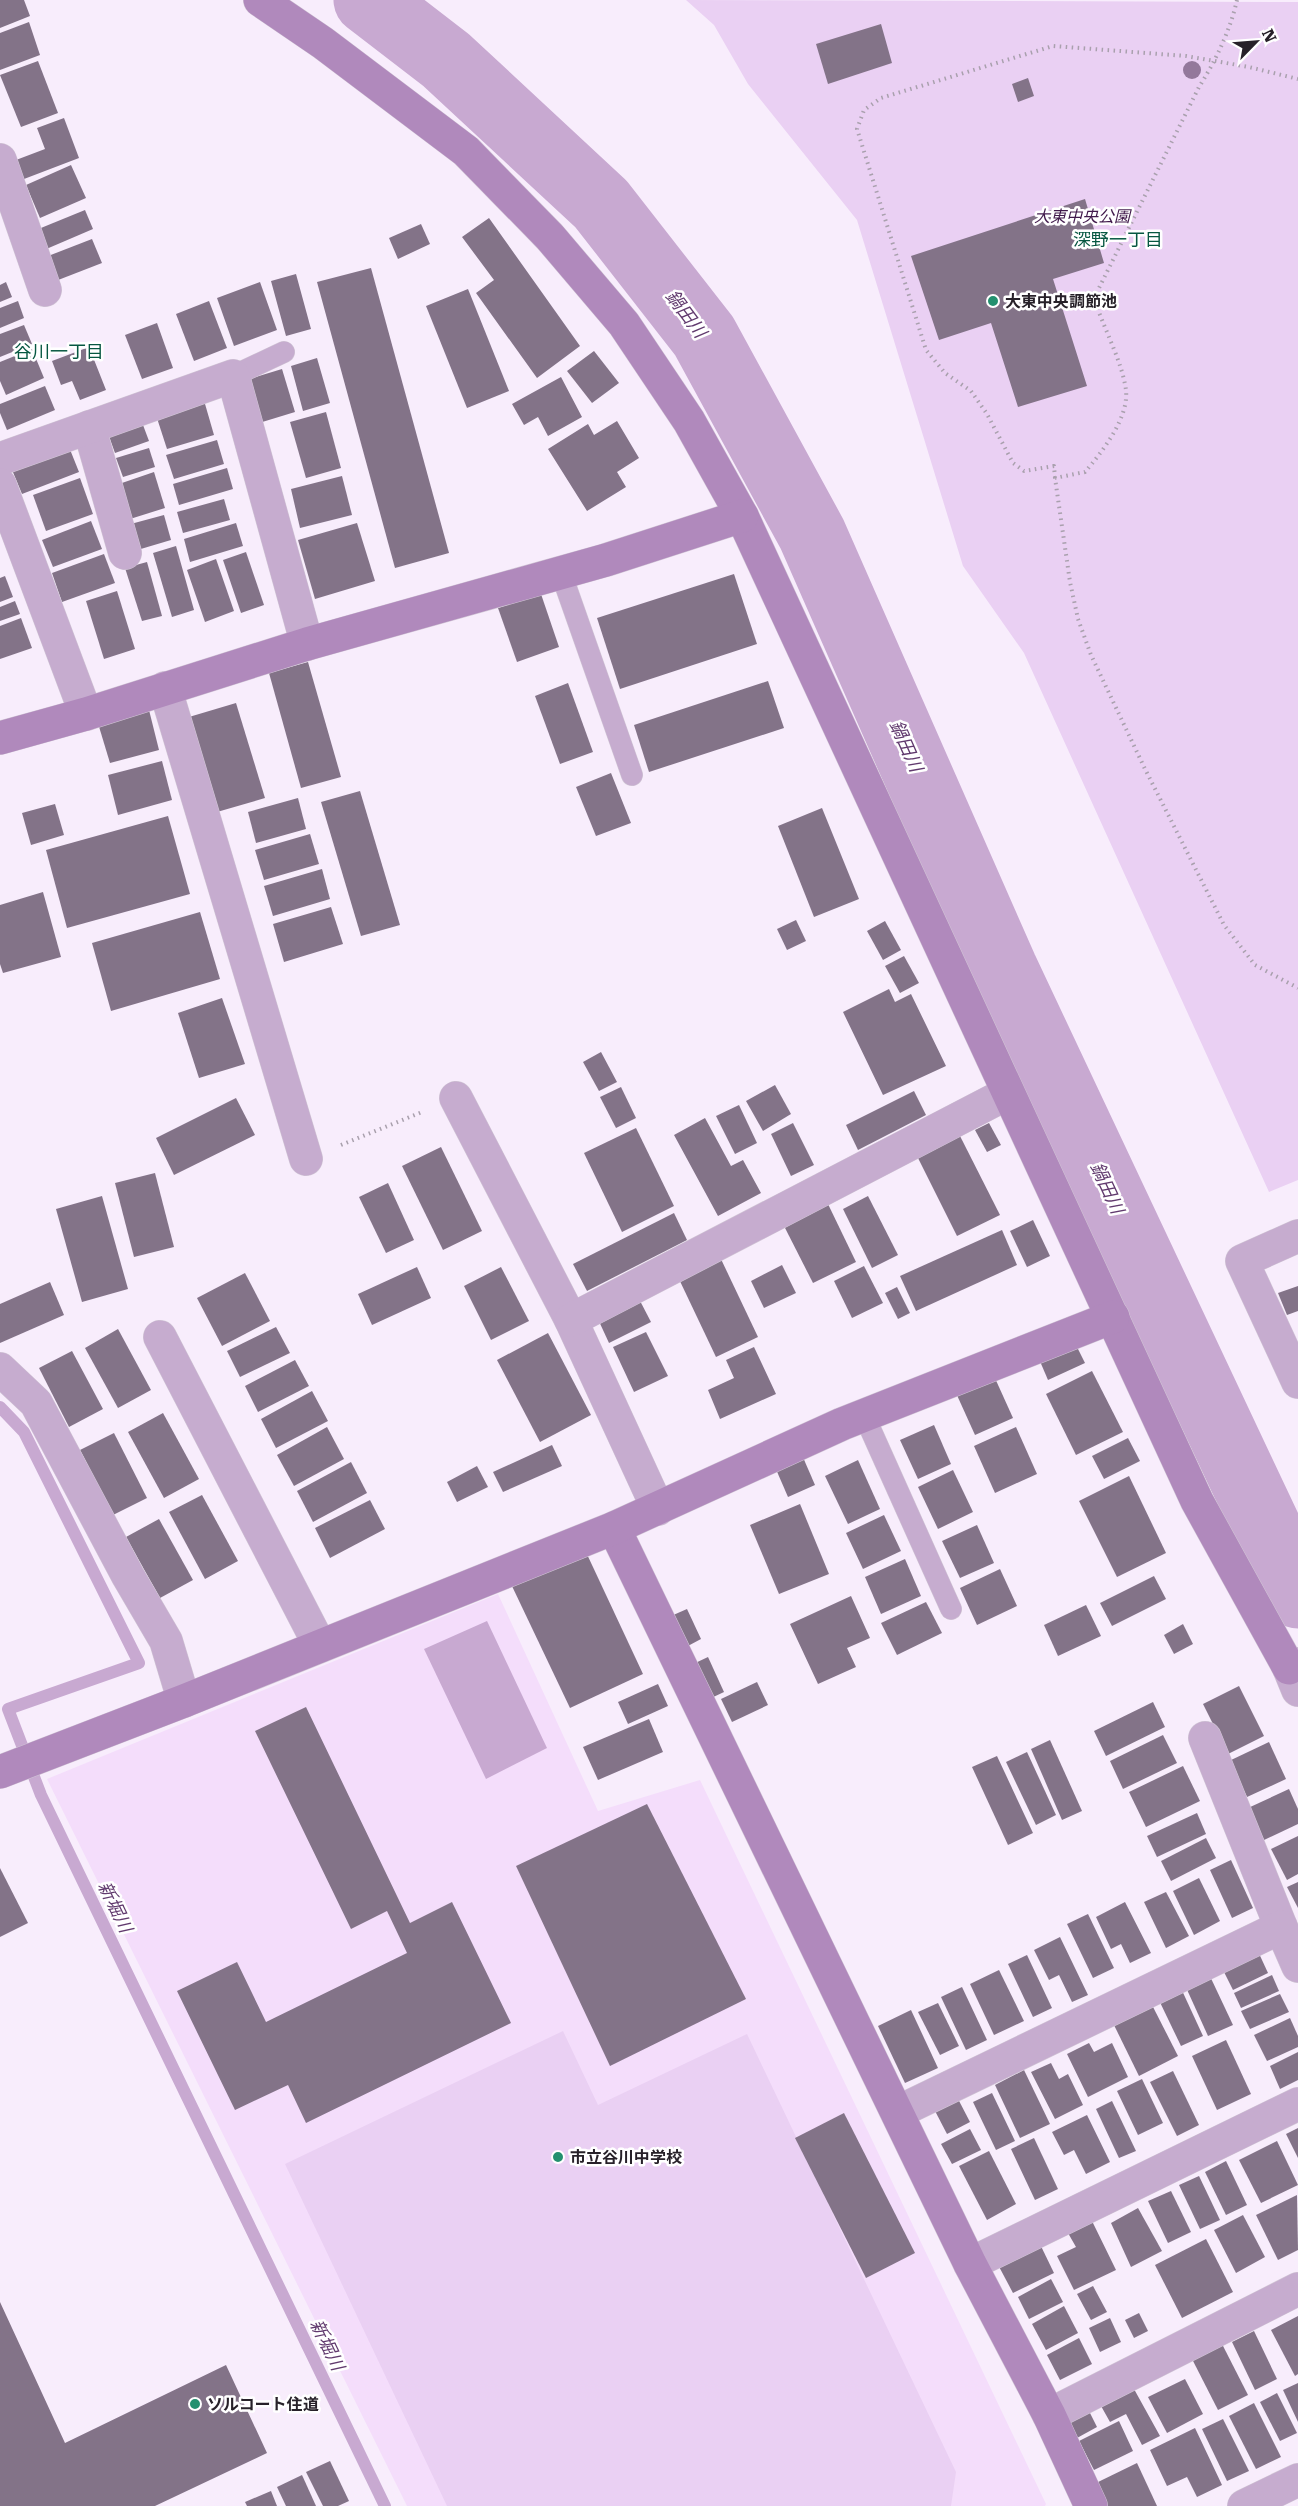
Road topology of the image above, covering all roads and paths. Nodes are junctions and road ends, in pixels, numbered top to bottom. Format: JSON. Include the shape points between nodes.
{"nodes":[{"id":1,"x":260,"y":0,"type":"edge"},
{"id":2,"x":1237,"y":0,"type":"edge"},
{"id":3,"x":1215,"y":61,"type":"junction"},
{"id":4,"x":1298,"y":80,"type":"edge"},
{"id":5,"x":0,"y":160,"type":"edge"},
{"id":6,"x":45,"y":290,"type":"dead end"},
{"id":7,"x":284,"y":352,"type":"dead end"},
{"id":8,"x":233,"y":376,"type":"junction"},
{"id":9,"x":89,"y":427,"type":"junction"},
{"id":10,"x":0,"y":459,"type":"edge"},
{"id":11,"x":1055,"y":478,"type":"junction"},
{"id":12,"x":0,"y":485,"type":"edge"},
{"id":13,"x":742,"y":516,"type":"junction"},
{"id":14,"x":125,"y":553,"type":"dead end"},
{"id":15,"x":561,"y":573,"type":"junction"},
{"id":16,"x":307,"y":644,"type":"junction"},
{"id":17,"x":165,"y":688,"type":"junction"},
{"id":18,"x":86,"y":714,"type":"junction"},
{"id":19,"x":0,"y":738,"type":"edge"},
{"id":20,"x":632,"y":775,"type":"dead end"},
{"id":21,"x":1298,"y":988,"type":"edge"},
{"id":22,"x":1008,"y":1094,"type":"junction"},
{"id":23,"x":456,"y":1098,"type":"joint"},
{"id":24,"x":306,"y":1159,"type":"joint"},
{"id":25,"x":1298,"y":1236,"type":"edge"},
{"id":26,"x":1113,"y":1317,"type":"junction"},
{"id":27,"x":571,"y":1320,"type":"junction"},
{"id":28,"x":160,"y":1337,"type":"dead end"},
{"id":29,"x":0,"y":1369,"type":"edge"},
{"id":30,"x":1298,"y":1382,"type":"edge"},
{"id":31,"x":864,"y":1415,"type":"junction"},
{"id":32,"x":658,"y":1509,"type":"junction"},
{"id":33,"x":614,"y":1528,"type":"junction"},
{"id":34,"x":951,"y":1609,"type":"dead end"},
{"id":35,"x":320,"y":1646,"type":"junction"},
{"id":36,"x":1295,"y":1674,"type":"edge"},
{"id":37,"x":184,"y":1701,"type":"junction"},
{"id":38,"x":1205,"y":1738,"type":"dead end"},
{"id":39,"x":4,"y":1770,"type":"edge"},
{"id":40,"x":1281,"y":1927,"type":"junction"},
{"id":41,"x":1298,"y":1966,"type":"edge"},
{"id":42,"x":1298,"y":2104,"type":"edge"},
{"id":43,"x":898,"y":2112,"type":"junction"},
{"id":44,"x":970,"y":2264,"type":"junction"},
{"id":45,"x":1298,"y":2289,"type":"edge"},
{"id":46,"x":1049,"y":2415,"type":"junction"},
{"id":47,"x":1298,"y":2480,"type":"edge"},
{"id":48,"x":1091,"y":2506,"type":"edge"},
{"id":49,"x":1244,"y":2506,"type":"edge"}],
"edges":[{"from":1,"to":13,"type":"street","via":[[466,151],[550,237],[624,324],[689,421]]},
{"from":2,"to":3,"type":"path"},
{"from":3,"to":4,"type":"path"},
{"from":3,"to":11,"type":"path","via":[[1094,298],[1126,391],[1123,410],[1112,436],[1085,472]]},
{"from":3,"to":11,"type":"path","via":[[1053,46],[881,98],[864,110],[857,129],[926,350],[945,373],[971,391],[1013,463],[1024,471],[1054,466]]},
{"from":5,"to":6,"type":"street"},
{"from":7,"to":8,"type":"lane"},
{"from":8,"to":9,"type":"street"},
{"from":8,"to":16,"type":"street"},
{"from":9,"to":10,"type":"street"},
{"from":9,"to":14,"type":"street"},
{"from":11,"to":21,"type":"path","via":[[1078,619],[1140,758],[1224,925],[1255,964]]},
{"from":12,"to":18,"type":"street"},
{"from":13,"to":15,"type":"street"},
{"from":13,"to":22,"type":"street"},
{"from":15,"to":16,"type":"street"},
{"from":15,"to":20,"type":"lane"},
{"from":16,"to":17,"type":"street"},
{"from":17,"to":18,"type":"street"},
{"from":17,"to":24,"type":"street"},
{"from":18,"to":19,"type":"street"},
{"from":22,"to":26,"type":"street"},
{"from":22,"to":27,"type":"street"},
{"from":23,"to":24,"type":"path"},
{"from":23,"to":27,"type":"street"},
{"from":25,"to":30,"type":"street","via":[[1242,1261]]},
{"from":26,"to":31,"type":"street"},
{"from":26,"to":36,"type":"street","via":[[1197,1502]]},
{"from":27,"to":32,"type":"street"},
{"from":28,"to":35,"type":"street"},
{"from":29,"to":37,"type":"street","via":[[36,1403],[166,1641]]},
{"from":31,"to":32,"type":"street"},
{"from":31,"to":34,"type":"lane"},
{"from":32,"to":33,"type":"street"},
{"from":33,"to":35,"type":"street"},
{"from":33,"to":43,"type":"street"},
{"from":35,"to":37,"type":"street"},
{"from":37,"to":39,"type":"street"},
{"from":38,"to":40,"type":"street"},
{"from":40,"to":41,"type":"street"},
{"from":40,"to":43,"type":"street"},
{"from":42,"to":44,"type":"street"},
{"from":43,"to":44,"type":"street"},
{"from":44,"to":46,"type":"street"},
{"from":45,"to":46,"type":"street"},
{"from":46,"to":48,"type":"street"},
{"from":47,"to":49,"type":"street"}]}
